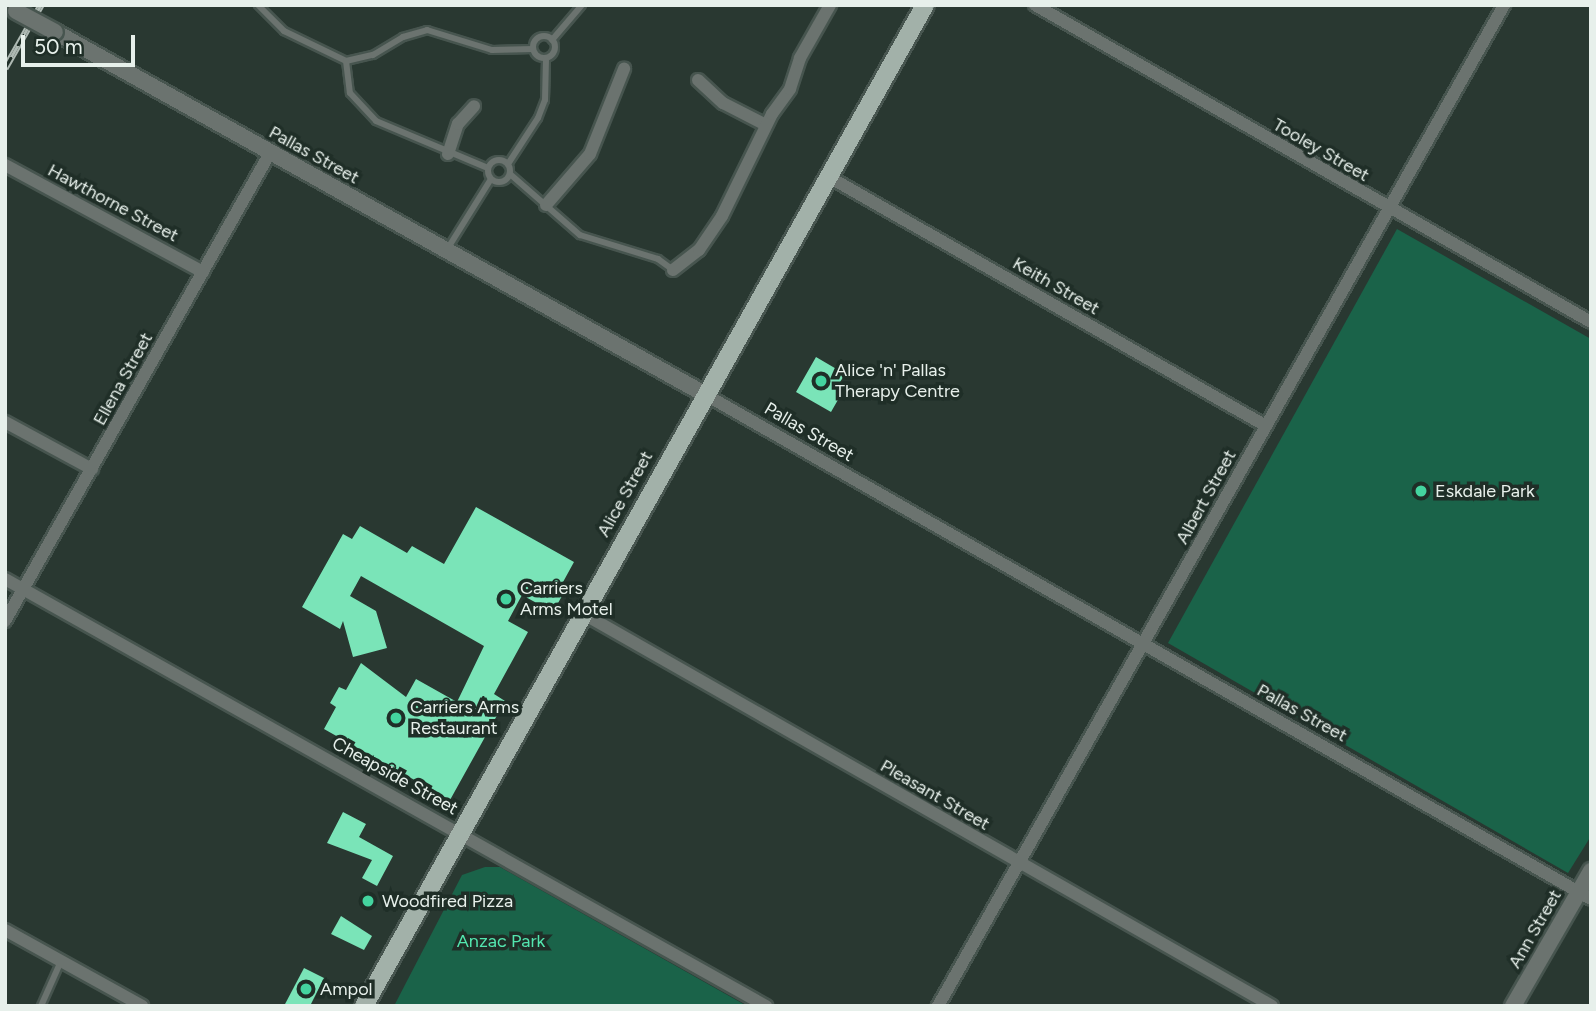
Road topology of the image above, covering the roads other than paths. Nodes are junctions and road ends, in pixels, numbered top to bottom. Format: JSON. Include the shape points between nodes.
{"nodes":[{"id":1,"x":258,"y":5,"type":"edge"},
{"id":2,"x":582,"y":5,"type":"edge"},
{"id":3,"x":831,"y":5,"type":"edge"},
{"id":4,"x":925,"y":5,"type":"edge"},
{"id":5,"x":1035,"y":5,"type":"edge"},
{"id":6,"x":1504,"y":5,"type":"edge"},
{"id":7,"x":11,"y":8,"type":"edge"},
{"id":8,"x":552,"y":40,"type":"junction"},
{"id":9,"x":533,"y":49,"type":"junction"},
{"id":10,"x":546,"y":58,"type":"junction"},
{"id":11,"x":346,"y":61,"type":"junction"},
{"id":12,"x":624,"y":69,"type":"dead end"},
{"id":13,"x":698,"y":80,"type":"dead end"},
{"id":14,"x":474,"y":106,"type":"dead end"},
{"id":15,"x":766,"y":125,"type":"junction"},
{"id":16,"x":270,"y":153,"type":"junction"},
{"id":17,"x":448,"y":154,"type":"junction"},
{"id":18,"x":508,"y":164,"type":"junction"},
{"id":19,"x":5,"y":165,"type":"edge"},
{"id":20,"x":488,"y":169,"type":"junction"},
{"id":21,"x":510,"y":174,"type":"junction"},
{"id":22,"x":829,"y":177,"type":"junction"},
{"id":23,"x":491,"y":179,"type":"junction"},
{"id":24,"x":546,"y":205,"type":"junction"},
{"id":25,"x":1390,"y":210,"type":"junction"},
{"id":26,"x":447,"y":250,"type":"junction"},
{"id":27,"x":673,"y":270,"type":"joint"},
{"id":28,"x":203,"y":272,"type":"junction"},
{"id":29,"x":1591,"y":322,"type":"edge"},
{"id":30,"x":706,"y":395,"type":"junction"},
{"id":31,"x":5,"y":422,"type":"edge"},
{"id":32,"x":1266,"y":426,"type":"junction"},
{"id":33,"x":92,"y":469,"type":"junction"},
{"id":34,"x":5,"y":579,"type":"edge"},
{"id":35,"x":23,"y":589,"type":"junction"},
{"id":36,"x":582,"y":612,"type":"junction"},
{"id":37,"x":5,"y":621,"type":"edge"},
{"id":38,"x":1143,"y":646,"type":"junction"},
{"id":39,"x":460,"y":832,"type":"junction"},
{"id":40,"x":1020,"y":864,"type":"junction"},
{"id":41,"x":1591,"y":871,"type":"edge"},
{"id":42,"x":1585,"y":895,"type":"edge"},
{"id":43,"x":5,"y":930,"type":"edge"},
{"id":44,"x":61,"y":961,"type":"junction"},
{"id":45,"x":41,"y":1006,"type":"edge"},
{"id":46,"x":142,"y":1006,"type":"edge"},
{"id":47,"x":364,"y":1006,"type":"edge"},
{"id":48,"x":766,"y":1006,"type":"edge"},
{"id":49,"x":938,"y":1006,"type":"edge"},
{"id":50,"x":1272,"y":1006,"type":"edge"},
{"id":51,"x":1513,"y":1006,"type":"edge"}],
"edges":[{"from":1,"to":11,"type":"lane","via":[[284,31]]},
{"from":2,"to":8,"type":"lane"},
{"from":3,"to":15,"type":"street","via":[[800,58],[790,89]]},
{"from":4,"to":22,"type":"main road","name":"Alice Street"},
{"from":5,"to":25,"type":"street","name":"Tooley Street"},
{"from":6,"to":25,"type":"street","name":"Albert Street"},
{"from":7,"to":16,"type":"street","name":"Pallas Street","bridge":true},
{"from":8,"to":9,"type":"lane","via":[[538,37]]},
{"from":8,"to":10,"type":"lane","via":[[554,51]]},
{"from":9,"to":10,"type":"lane"},
{"from":9,"to":11,"type":"lane","via":[[492,50],[427,30],[403,37],[373,55]]},
{"from":10,"to":18,"type":"lane","via":[[546,90],[538,118]]},
{"from":11,"to":17,"type":"lane","via":[[350,93],[366,113]]},
{"from":12,"to":24,"type":"street","via":[[590,154]]},
{"from":13,"to":15,"type":"street","via":[[729,108]]},
{"from":14,"to":17,"type":"street","via":[[458,124]]},
{"from":15,"to":27,"type":"street","via":[[722,216],[699,250]]},
{"from":16,"to":26,"type":"street","name":"Pallas Street"},
{"from":16,"to":28,"type":"street","name":"Ellena Street"},
{"from":17,"to":20,"type":"lane"},
{"from":18,"to":20,"type":"lane","via":[[495,160]]},
{"from":18,"to":21,"type":"lane"},
{"from":19,"to":28,"type":"street","name":"Hawthorne Street"},
{"from":20,"to":23,"type":"lane"},
{"from":21,"to":23,"type":"lane","via":[[502,181]]},
{"from":21,"to":24,"type":"lane"},
{"from":22,"to":30,"type":"main road","name":"Alice Street"},
{"from":22,"to":32,"type":"street","name":"Keith Street"},
{"from":23,"to":26,"type":"lane"},
{"from":24,"to":27,"type":"lane","via":[[580,234],[658,259]]},
{"from":25,"to":29,"type":"street","name":"Tooley Street"},
{"from":25,"to":32,"type":"street","name":"Albert Street"},
{"from":26,"to":30,"type":"street","name":"Pallas Street"},
{"from":28,"to":33,"type":"street","name":"Ellena Street"},
{"from":30,"to":36,"type":"main road","name":"Alice Street"},
{"from":30,"to":38,"type":"street","name":"Pallas Street"},
{"from":31,"to":33,"type":"street"},
{"from":32,"to":38,"type":"street","name":"Albert Street"},
{"from":33,"to":35,"type":"street","name":"Ellena Street"},
{"from":34,"to":35,"type":"street","name":"Cheapside Street"},
{"from":35,"to":37,"type":"street","name":"Ellena Street"},
{"from":35,"to":39,"type":"street","name":"Cheapside Street"},
{"from":36,"to":39,"type":"main road","name":"Alice Street"},
{"from":36,"to":40,"type":"street","name":"Pleasant Street"},
{"from":38,"to":40,"type":"street","name":"Albert Street"},
{"from":38,"to":42,"type":"street","name":"Pallas Street"},
{"from":39,"to":47,"type":"main road","name":"Alice Street"},
{"from":39,"to":48,"type":"street","name":"Cheapside Street"},
{"from":40,"to":49,"type":"street","name":"Albert Street"},
{"from":40,"to":50,"type":"street","name":"Pleasant Street"},
{"from":41,"to":42,"type":"street","name":"Ann Street"},
{"from":42,"to":51,"type":"street","name":"Ann Street"},
{"from":43,"to":44,"type":"street"},
{"from":44,"to":45,"type":"lane"},
{"from":44,"to":46,"type":"street"}]}
